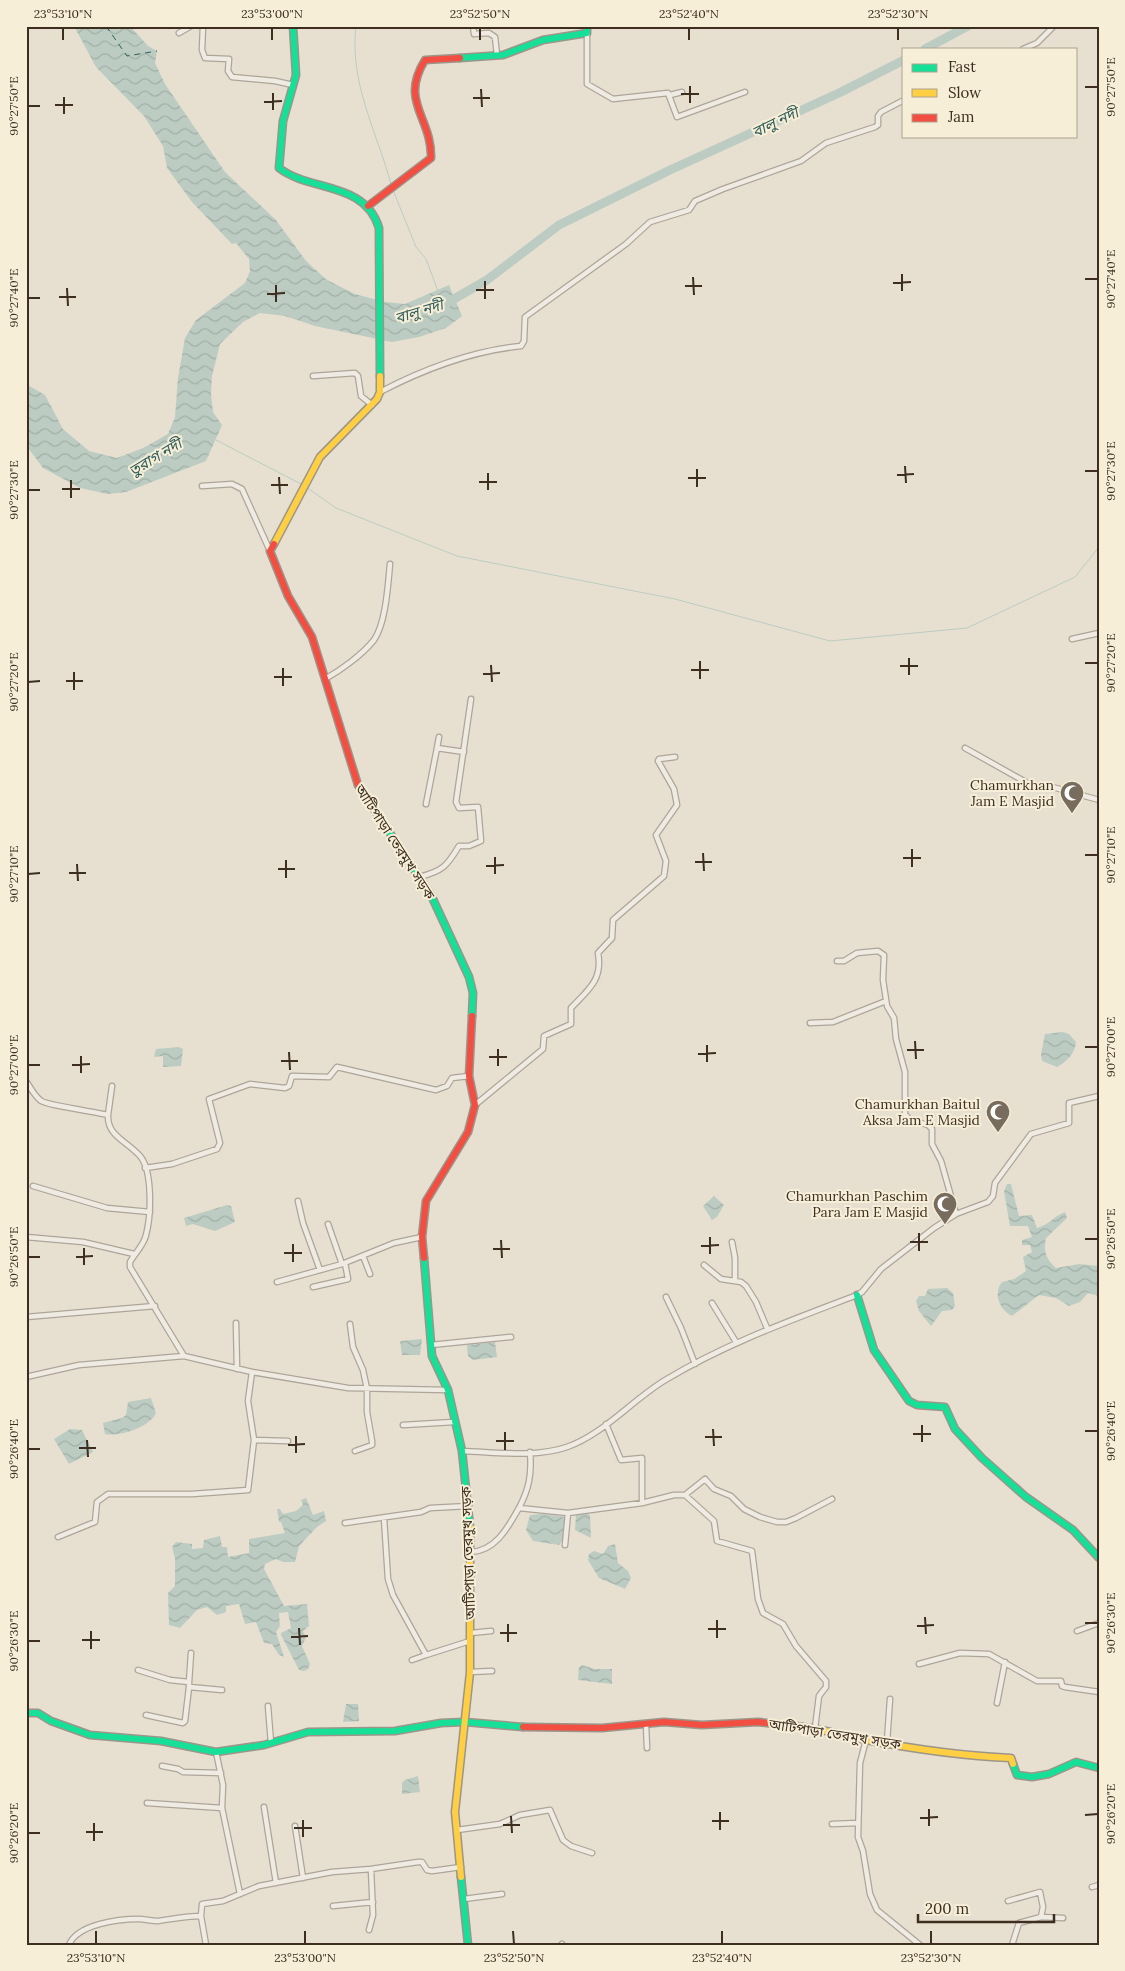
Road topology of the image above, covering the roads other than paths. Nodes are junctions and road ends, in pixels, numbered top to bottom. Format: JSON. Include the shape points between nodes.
{"nodes":[{"id":1,"x":192,"y":26,"type":"edge"},
{"id":2,"x":203,"y":26,"type":"edge"},
{"id":3,"x":293,"y":26,"type":"edge"},
{"id":4,"x":473,"y":26,"type":"edge"},
{"id":5,"x":1054,"y":26,"type":"edge"},
{"id":6,"x":587,"y":30,"type":"edge"},
{"id":7,"x":179,"y":33,"type":"dead end"},
{"id":8,"x":1025,"y":48,"type":"edge"},
{"id":9,"x":497,"y":56,"type":"junction"},
{"id":10,"x":293,"y":85,"type":"junction"},
{"id":11,"x":682,"y":92,"type":"dead end"},
{"id":12,"x":745,"y":92,"type":"dead end"},
{"id":13,"x":670,"y":95,"type":"junction"},
{"id":14,"x":902,"y":101,"type":"edge"},
{"id":15,"x":368,"y":206,"type":"junction"},
{"id":16,"x":313,"y":376,"type":"dead end"},
{"id":17,"x":380,"y":392,"type":"junction"},
{"id":18,"x":372,"y":405,"type":"junction"},
{"id":19,"x":202,"y":486,"type":"dead end"},
{"id":20,"x":270,"y":551,"type":"junction"},
{"id":21,"x":390,"y":564,"type":"dead end"},
{"id":22,"x":1099,"y":633,"type":"edge"},
{"id":23,"x":1072,"y":639,"type":"dead end"},
{"id":24,"x":325,"y":678,"type":"junction"},
{"id":25,"x":471,"y":699,"type":"dead end"},
{"id":26,"x":439,"y":737,"type":"dead end"},
{"id":27,"x":437,"y":748,"type":"junction"},
{"id":28,"x":965,"y":748,"type":"dead end"},
{"id":29,"x":464,"y":752,"type":"junction"},
{"id":30,"x":675,"y":757,"type":"dead end"},
{"id":31,"x":1099,"y":800,"type":"edge"},
{"id":32,"x":426,"y":804,"type":"dead end"},
{"id":33,"x":419,"y":877,"type":"junction"},
{"id":34,"x":838,"y":961,"type":"dead end"},
{"id":35,"x":886,"y":1001,"type":"junction"},
{"id":36,"x":810,"y":1023,"type":"dead end"},
{"id":37,"x":469,"y":1076,"type":"junction"},
{"id":38,"x":26,"y":1081,"type":"edge"},
{"id":39,"x":112,"y":1086,"type":"dead end"},
{"id":40,"x":1099,"y":1096,"type":"edge"},
{"id":41,"x":475,"y":1106,"type":"junction"},
{"id":42,"x":108,"y":1115,"type":"junction"},
{"id":43,"x":145,"y":1168,"type":"junction"},
{"id":44,"x":33,"y":1186,"type":"dead end"},
{"id":45,"x":298,"y":1201,"type":"dead end"},
{"id":46,"x":150,"y":1212,"type":"junction"},
{"id":47,"x":956,"y":1214,"type":"junction"},
{"id":48,"x":328,"y":1224,"type":"dead end"},
{"id":49,"x":26,"y":1237,"type":"edge"},
{"id":50,"x":422,"y":1237,"type":"junction"},
{"id":51,"x":732,"y":1242,"type":"dead end"},
{"id":52,"x":134,"y":1254,"type":"junction"},
{"id":53,"x":363,"y":1256,"type":"junction"},
{"id":54,"x":343,"y":1264,"type":"junction"},
{"id":55,"x":704,"y":1265,"type":"dead end"},
{"id":56,"x":320,"y":1270,"type":"junction"},
{"id":57,"x":370,"y":1274,"type":"dead end"},
{"id":58,"x":734,"y":1280,"type":"junction"},
{"id":59,"x":277,"y":1282,"type":"dead end"},
{"id":60,"x":313,"y":1287,"type":"dead end"},
{"id":61,"x":857,"y":1295,"type":"junction"},
{"id":62,"x":666,"y":1297,"type":"dead end"},
{"id":63,"x":712,"y":1303,"type":"dead end"},
{"id":64,"x":155,"y":1306,"type":"junction"},
{"id":65,"x":26,"y":1317,"type":"edge"},
{"id":66,"x":236,"y":1323,"type":"dead end"},
{"id":67,"x":350,"y":1324,"type":"dead end"},
{"id":68,"x":767,"y":1328,"type":"junction"},
{"id":69,"x":511,"y":1337,"type":"dead end"},
{"id":70,"x":736,"y":1342,"type":"junction"},
{"id":71,"x":431,"y":1345,"type":"junction"},
{"id":72,"x":184,"y":1356,"type":"junction"},
{"id":73,"x":695,"y":1364,"type":"junction"},
{"id":74,"x":236,"y":1369,"type":"junction"},
{"id":75,"x":252,"y":1372,"type":"junction"},
{"id":76,"x":26,"y":1377,"type":"edge"},
{"id":77,"x":367,"y":1389,"type":"junction"},
{"id":78,"x":448,"y":1390,"type":"junction"},
{"id":79,"x":454,"y":1422,"type":"junction"},
{"id":80,"x":606,"y":1424,"type":"junction"},
{"id":81,"x":403,"y":1425,"type":"dead end"},
{"id":82,"x":254,"y":1440,"type":"junction"},
{"id":83,"x":288,"y":1440,"type":"dead end"},
{"id":84,"x":355,"y":1451,"type":"dead end"},
{"id":85,"x":462,"y":1451,"type":"junction"},
{"id":86,"x":530,"y":1452,"type":"junction"},
{"id":87,"x":685,"y":1495,"type":"junction"},
{"id":88,"x":832,"y":1499,"type":"dead end"},
{"id":89,"x":642,"y":1503,"type":"junction"},
{"id":90,"x":469,"y":1506,"type":"junction"},
{"id":91,"x":519,"y":1508,"type":"junction"},
{"id":92,"x":568,"y":1513,"type":"junction"},
{"id":93,"x":384,"y":1518,"type":"junction"},
{"id":94,"x":345,"y":1523,"type":"dead end"},
{"id":95,"x":58,"y":1537,"type":"dead end"},
{"id":96,"x":565,"y":1545,"type":"dead end"},
{"id":97,"x":471,"y":1552,"type":"junction"},
{"id":98,"x":1099,"y":1558,"type":"edge"},
{"id":99,"x":1099,"y":1623,"type":"edge"},
{"id":100,"x":491,"y":1630,"type":"dead end"},
{"id":101,"x":1077,"y":1631,"type":"dead end"},
{"id":102,"x":471,"y":1633,"type":"junction"},
{"id":103,"x":470,"y":1642,"type":"junction"},
{"id":104,"x":191,"y":1653,"type":"dead end"},
{"id":105,"x":426,"y":1656,"type":"junction"},
{"id":106,"x":412,"y":1660,"type":"dead end"},
{"id":107,"x":1005,"y":1662,"type":"junction"},
{"id":108,"x":919,"y":1664,"type":"dead end"},
{"id":109,"x":138,"y":1670,"type":"dead end"},
{"id":110,"x":492,"y":1671,"type":"dead end"},
{"id":111,"x":470,"y":1672,"type":"junction"},
{"id":112,"x":189,"y":1685,"type":"junction"},
{"id":113,"x":222,"y":1690,"type":"dead end"},
{"id":114,"x":1099,"y":1692,"type":"edge"},
{"id":115,"x":890,"y":1699,"type":"dead end"},
{"id":116,"x":997,"y":1703,"type":"dead end"},
{"id":117,"x":268,"y":1706,"type":"dead end"},
{"id":118,"x":26,"y":1713,"type":"edge"},
{"id":119,"x":146,"y":1715,"type":"dead end"},
{"id":120,"x":465,"y":1722,"type":"junction"},
{"id":121,"x":646,"y":1725,"type":"junction"},
{"id":122,"x":814,"y":1728,"type":"junction"},
{"id":123,"x":866,"y":1740,"type":"junction"},
{"id":124,"x":887,"y":1742,"type":"junction"},
{"id":125,"x":271,"y":1743,"type":"junction"},
{"id":126,"x":647,"y":1748,"type":"dead end"},
{"id":127,"x":216,"y":1752,"type":"junction"},
{"id":128,"x":162,"y":1766,"type":"dead end"},
{"id":129,"x":1099,"y":1768,"type":"edge"},
{"id":130,"x":221,"y":1773,"type":"junction"},
{"id":131,"x":147,"y":1803,"type":"dead end"},
{"id":132,"x":264,"y":1807,"type":"dead end"},
{"id":133,"x":222,"y":1808,"type":"junction"},
{"id":134,"x":858,"y":1823,"type":"junction"},
{"id":135,"x":832,"y":1824,"type":"dead end"},
{"id":136,"x":295,"y":1826,"type":"dead end"},
{"id":137,"x":457,"y":1830,"type":"junction"},
{"id":138,"x":592,"y":1853,"type":"dead end"},
{"id":139,"x":461,"y":1867,"type":"junction"},
{"id":140,"x":371,"y":1869,"type":"junction"},
{"id":141,"x":303,"y":1878,"type":"junction"},
{"id":142,"x":276,"y":1883,"type":"junction"},
{"id":143,"x":1099,"y":1884,"type":"edge"},
{"id":144,"x":1092,"y":1887,"type":"dead end"},
{"id":145,"x":240,"y":1894,"type":"junction"},
{"id":146,"x":502,"y":1894,"type":"dead end"},
{"id":147,"x":464,"y":1898,"type":"junction"},
{"id":148,"x":1008,"y":1901,"type":"dead end"},
{"id":149,"x":373,"y":1902,"type":"junction"},
{"id":150,"x":333,"y":1906,"type":"dead end"},
{"id":151,"x":201,"y":1916,"type":"junction"},
{"id":152,"x":1041,"y":1917,"type":"junction"},
{"id":153,"x":1063,"y":1918,"type":"dead end"},
{"id":154,"x":369,"y":1930,"type":"dead end"},
{"id":155,"x":69,"y":1945,"type":"edge"},
{"id":156,"x":206,"y":1945,"type":"edge"},
{"id":157,"x":468,"y":1945,"type":"edge"},
{"id":158,"x":920,"y":1945,"type":"edge"},
{"id":159,"x":1012,"y":1945,"type":"edge"}],
"edges":[{"from":1,"to":7,"type":"street"},
{"from":2,"to":10,"type":"street","via":[[205,58],[229,59],[228,71],[232,77]]},
{"from":3,"to":10,"type":"main road","via":[[296,75]]},
{"from":4,"to":9,"type":"street","via":[[474,34],[489,33],[495,37]]},
{"from":5,"to":8,"type":"street","via":[[1037,43]]},
{"from":6,"to":9,"type":"main road","via":[[543,40]]},
{"from":6,"to":13,"type":"street","via":[[586,84],[591,88],[613,99]]},
{"from":9,"to":15,"type":"main road","via":[[432,59],[423,63],[416,78],[415,96],[431,158]]},
{"from":10,"to":15,"type":"main road","via":[[282,127],[279,168],[287,174],[342,192]]},
{"from":11,"to":13,"type":"street"},
{"from":12,"to":13,"type":"street","via":[[677,117]]},
{"from":14,"to":17,"type":"street","via":[[881,112],[875,127],[826,143],[801,161],[695,201],[689,210],[650,222],[626,244],[525,317],[521,346],[488,350],[460,359]]},
{"from":15,"to":17,"type":"main road","via":[[378,222]]},
{"from":16,"to":18,"type":"street","via":[[355,374],[361,396]]},
{"from":17,"to":18,"type":"main road"},
{"from":18,"to":20,"type":"main road","via":[[318,462]]},
{"from":19,"to":20,"type":"street","via":[[232,484],[242,489]]},
{"from":20,"to":24,"type":"main road","name":"আটিপাড়া তেরমুখ সড়ক","via":[[288,596],[312,637]]},
{"from":21,"to":24,"type":"street","via":[[386,598],[374,639]]},
{"from":22,"to":23,"type":"street"},
{"from":24,"to":33,"type":"main road","name":"আটিপাড়া তেরমুখ সড়ক","via":[[356,782]]},
{"from":25,"to":29,"type":"street"},
{"from":26,"to":27,"type":"street"},
{"from":27,"to":29,"type":"street"},
{"from":27,"to":32,"type":"street"},
{"from":28,"to":31,"type":"street","via":[[1031,785],[1049,786]]},
{"from":29,"to":33,"type":"street","via":[[456,805],[459,808],[478,807],[481,841],[459,846],[445,868]]},
{"from":30,"to":41,"type":"street","via":[[658,761],[674,789],[678,805],[656,835],[666,861],[664,876],[614,920],[612,938],[598,953],[599,974],[571,1008],[571,1024],[544,1036],[543,1049]]},
{"from":33,"to":37,"type":"main road","name":"আটিপাড়া তেরমুখ সড়ক","via":[[431,895],[469,977],[473,1011]]},
{"from":34,"to":35,"type":"street","via":[[857,953],[882,952]]},
{"from":35,"to":36,"type":"street","via":[[833,1022]]},
{"from":35,"to":47,"type":"street","via":[[894,1018],[905,1072],[905,1114],[910,1120],[932,1129],[932,1144]]},
{"from":37,"to":41,"type":"main road","name":"আটিপাড়া তেরমুখ সড়ক"},
{"from":37,"to":43,"type":"street","via":[[452,1078],[447,1086],[436,1090],[337,1067],[329,1077],[292,1076],[285,1088],[250,1084],[209,1099],[220,1143],[217,1149],[172,1164]]},
{"from":38,"to":42,"type":"street","via":[[40,1101]]},
{"from":39,"to":42,"type":"street"},
{"from":40,"to":47,"type":"street","via":[[1069,1103],[1069,1123],[1031,1134],[995,1183],[992,1199]]},
{"from":41,"to":50,"type":"main road","name":"আটিপাড়া তেরমুখ সড়ক","via":[[468,1132],[426,1201]]},
{"from":42,"to":43,"type":"street","via":[[108,1128],[139,1155]]},
{"from":43,"to":46,"type":"street"},
{"from":44,"to":46,"type":"street","via":[[107,1208]]},
{"from":45,"to":56,"type":"street"},
{"from":46,"to":52,"type":"street","via":[[146,1237]]},
{"from":47,"to":61,"type":"street","via":[[881,1269]]},
{"from":48,"to":54,"type":"street"},
{"from":49,"to":52,"type":"street","via":[[82,1242]]},
{"from":50,"to":53,"type":"street","via":[[394,1243]]},
{"from":50,"to":71,"type":"main road","name":"আটিপাড়া তেরমুখ সড়ক"},
{"from":51,"to":58,"type":"street"},
{"from":52,"to":64,"type":"street","via":[[130,1262],[132,1271]]},
{"from":53,"to":54,"type":"street"},
{"from":53,"to":57,"type":"street"},
{"from":54,"to":56,"type":"street"},
{"from":54,"to":60,"type":"street","via":[[348,1279]]},
{"from":55,"to":58,"type":"street","via":[[721,1279]]},
{"from":56,"to":59,"type":"street"},
{"from":58,"to":68,"type":"street","via":[[749,1290]]},
{"from":61,"to":68,"type":"street"},
{"from":61,"to":98,"type":"main road","via":[[874,1350],[909,1401],[916,1405],[945,1407],[955,1429],[982,1458],[1026,1497],[1074,1530]]},
{"from":62,"to":73,"type":"street"},
{"from":63,"to":70,"type":"street"},
{"from":64,"to":65,"type":"street"},
{"from":64,"to":72,"type":"street"},
{"from":66,"to":74,"type":"street"},
{"from":67,"to":77,"type":"street","via":[[353,1347]]},
{"from":68,"to":70,"type":"street"},
{"from":69,"to":71,"type":"street"},
{"from":70,"to":73,"type":"street"},
{"from":71,"to":78,"type":"main road","name":"আটিপাড়া তেরমুখ সড়ক","via":[[432,1356]]},
{"from":72,"to":74,"type":"street"},
{"from":72,"to":76,"type":"street","via":[[79,1365]]},
{"from":73,"to":80,"type":"street","via":[[644,1393]]},
{"from":74,"to":75,"type":"street"},
{"from":75,"to":77,"type":"street"},
{"from":75,"to":82,"type":"street","via":[[248,1401]]},
{"from":77,"to":78,"type":"street"},
{"from":77,"to":84,"type":"street","via":[[372,1445]]},
{"from":78,"to":79,"type":"main road","name":"আটিপাড়া তেরমুখ সড়ক"},
{"from":79,"to":81,"type":"street"},
{"from":79,"to":85,"type":"main road","name":"আটিপাড়া তেরমুখ সড়ক"},
{"from":80,"to":86,"type":"street","via":[[570,1446]]},
{"from":80,"to":89,"type":"street","via":[[621,1460],[642,1458]]},
{"from":82,"to":83,"type":"street"},
{"from":82,"to":95,"type":"street","via":[[248,1490],[108,1494],[97,1502],[97,1519],[93,1524]]},
{"from":85,"to":86,"type":"street"},
{"from":85,"to":90,"type":"main road","name":"আটিপাড়া তেরমুখ সড়ক"},
{"from":86,"to":91,"type":"street","via":[[532,1470],[528,1490]]},
{"from":87,"to":88,"type":"street","via":[[705,1479],[744,1509],[777,1522],[786,1522]]},
{"from":87,"to":89,"type":"street"},
{"from":87,"to":122,"type":"street","via":[[714,1521],[718,1541],[752,1551],[763,1613],[783,1624],[796,1646],[826,1680],[826,1687],[819,1696]]},
{"from":89,"to":92,"type":"street"},
{"from":90,"to":93,"type":"street","via":[[430,1508]]},
{"from":90,"to":97,"type":"main road","name":"আটিপাড়া তেরমুখ সড়ক"},
{"from":91,"to":92,"type":"street"},
{"from":91,"to":97,"type":"street","via":[[508,1528],[489,1547]]},
{"from":92,"to":96,"type":"street"},
{"from":93,"to":94,"type":"street"},
{"from":93,"to":105,"type":"street","via":[[388,1579],[393,1595]]},
{"from":97,"to":102,"type":"main road","name":"আটিপাড়া তেরমুখ সড়ক"},
{"from":99,"to":101,"type":"street"},
{"from":100,"to":102,"type":"street"},
{"from":102,"to":103,"type":"main road","name":"আটিপাড়া তেরমুখ সড়ক"},
{"from":103,"to":105,"type":"street"},
{"from":103,"to":111,"type":"main road","name":"আটিপাড়া তেরমুখ সড়ক"},
{"from":104,"to":112,"type":"street"},
{"from":105,"to":106,"type":"street"},
{"from":107,"to":108,"type":"street","via":[[989,1654],[960,1653]]},
{"from":107,"to":114,"type":"street","via":[[1040,1682],[1061,1681],[1065,1687]]},
{"from":107,"to":116,"type":"street"},
{"from":109,"to":112,"type":"street"},
{"from":110,"to":111,"type":"street"},
{"from":111,"to":120,"type":"main road","name":"আটিপাড়া তেরমুখ সড়ক"},
{"from":112,"to":113,"type":"street"},
{"from":112,"to":119,"type":"street","via":[[183,1723]]},
{"from":115,"to":124,"type":"street"},
{"from":117,"to":125,"type":"street"},
{"from":118,"to":127,"type":"main road","via":[[38,1714],[90,1735],[161,1741]]},
{"from":120,"to":121,"type":"main road","name":"আটিপাড়া তেরমুখ সড়ক","via":[[502,1727]]},
{"from":120,"to":125,"type":"main road","via":[[395,1731],[308,1732]]},
{"from":120,"to":137,"type":"main road","name":"আটিপাড়া তেরমুখ সড়ক","via":[[455,1801]]},
{"from":121,"to":122,"type":"main road","name":"আটিপাড়া তেরমুখ সড়ক","via":[[664,1722],[702,1726],[758,1722]]},
{"from":121,"to":126,"type":"street"},
{"from":122,"to":123,"type":"main road","name":"আটিপাড়া তেরমুখ সড়ক"},
{"from":123,"to":124,"type":"main road","name":"আটিপাড়া তেরমুখ সড়ক"},
{"from":123,"to":134,"type":"street","via":[[860,1764]]},
{"from":124,"to":129,"type":"main road","name":"আটিপাড়া তেরমুখ সড়ক","via":[[972,1756],[1011,1758],[1017,1775],[1032,1777],[1049,1774],[1076,1762]]},
{"from":125,"to":127,"type":"main road"},
{"from":127,"to":130,"type":"street"},
{"from":128,"to":130,"type":"street","via":[[183,1772]]},
{"from":130,"to":133,"type":"street"},
{"from":131,"to":133,"type":"street"},
{"from":132,"to":142,"type":"street"},
{"from":133,"to":145,"type":"street"},
{"from":134,"to":135,"type":"street"},
{"from":134,"to":158,"type":"street","via":[[858,1837],[876,1910]]},
{"from":136,"to":141,"type":"street"},
{"from":137,"to":138,"type":"street","via":[[500,1824],[520,1815],[550,1810],[563,1840]]},
{"from":137,"to":139,"type":"main road","name":"আটিপাড়া তেরমুখ সড়ক"},
{"from":139,"to":140,"type":"street","via":[[432,1871],[418,1862]]},
{"from":139,"to":147,"type":"main road","name":"আটিপাড়া তেরমুখ সড়ক"},
{"from":140,"to":141,"type":"street"},
{"from":140,"to":149,"type":"street"},
{"from":141,"to":142,"type":"street"},
{"from":142,"to":145,"type":"street"},
{"from":143,"to":144,"type":"street"},
{"from":145,"to":151,"type":"street","via":[[202,1904]]},
{"from":146,"to":147,"type":"street"},
{"from":147,"to":157,"type":"main road","name":"আটিপাড়া তেরমুখ সড়ক"},
{"from":148,"to":152,"type":"street","via":[[1040,1892]]},
{"from":149,"to":150,"type":"street"},
{"from":149,"to":154,"type":"street"},
{"from":151,"to":155,"type":"street","via":[[100,1925],[80,1932]]},
{"from":151,"to":156,"type":"street"},
{"from":152,"to":153,"type":"street"},
{"from":152,"to":159,"type":"street","via":[[1019,1923]]}]}
